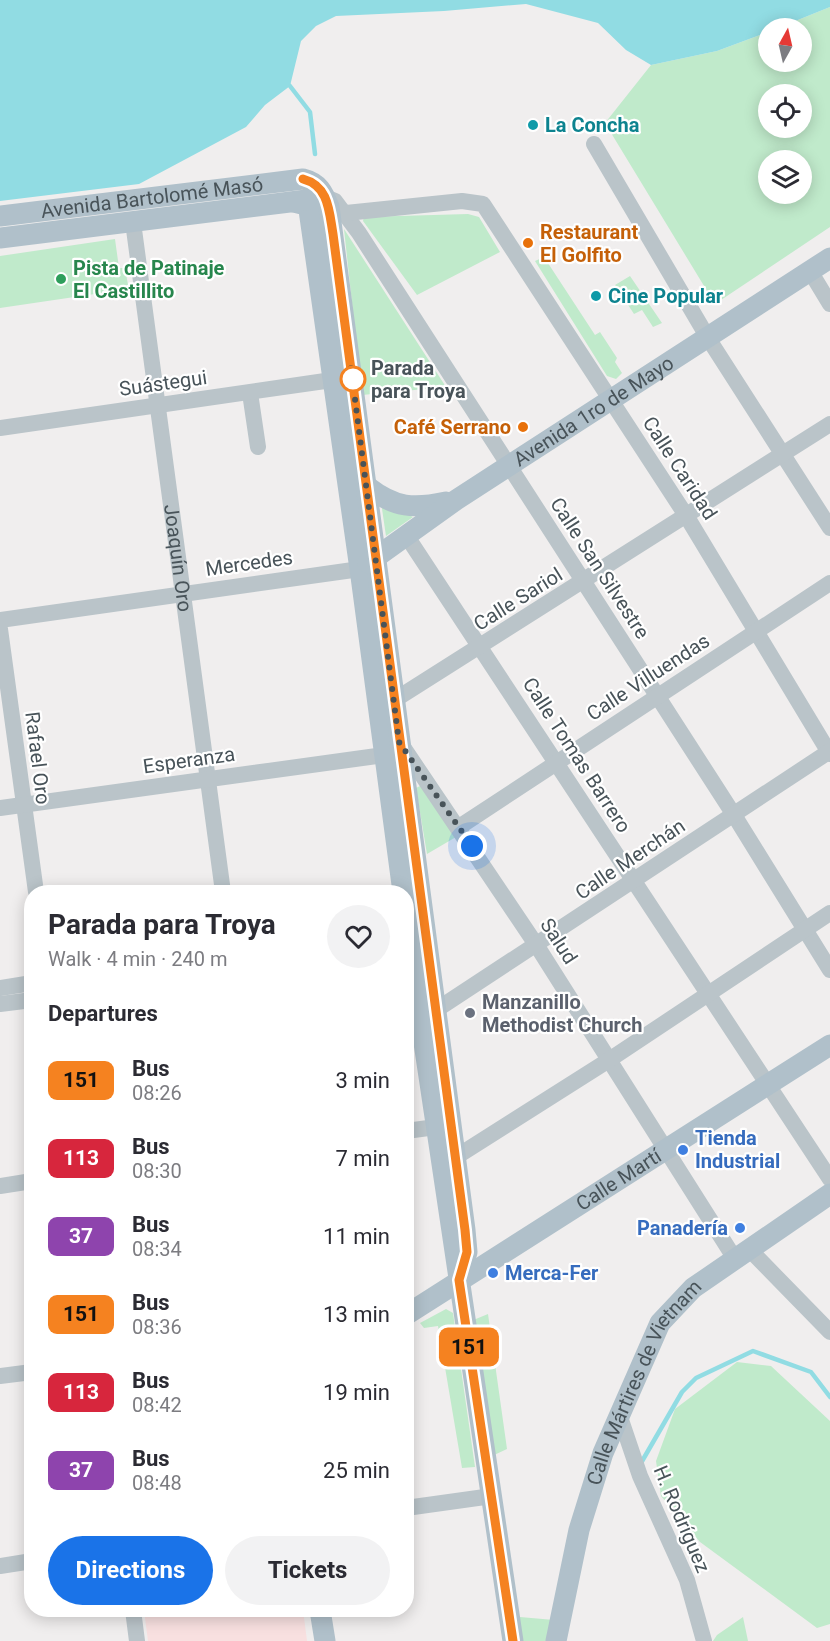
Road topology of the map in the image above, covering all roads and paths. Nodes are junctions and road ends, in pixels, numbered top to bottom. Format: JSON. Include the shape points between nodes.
{"nodes":[{"id":1,"x":594,"y":144,"type":"dead end"},
{"id":2,"x":242,"y":187,"type":"junction"},
{"id":3,"x":325,"y":197,"type":"junction"},
{"id":4,"x":294,"y":202,"type":"junction"},
{"id":5,"x":245,"y":208,"type":"junction"},
{"id":6,"x":346,"y":213,"type":"junction"},
{"id":7,"x":0,"y":216,"type":"edge"},
{"id":8,"x":133,"y":222,"type":"junction"},
{"id":9,"x":0,"y":238,"type":"edge"},
{"id":10,"x":830,"y":258,"type":"edge"},
{"id":11,"x":810,"y":271,"type":"junction"},
{"id":12,"x":830,"y":304,"type":"edge"},
{"id":13,"x":708,"y":338,"type":"junction"},
{"id":14,"x":332,"y":380,"type":"junction"},
{"id":15,"x":250,"y":393,"type":"junction"},
{"id":16,"x":611,"y":400,"type":"junction"},
{"id":17,"x":156,"y":405,"type":"junction"},
{"id":18,"x":830,"y":424,"type":"edge"},
{"id":19,"x":0,"y":428,"type":"edge"},
{"id":20,"x":258,"y":447,"type":"dead end"},
{"id":21,"x":781,"y":454,"type":"junction"},
{"id":22,"x":510,"y":465,"type":"junction"},
{"id":23,"x":368,"y":487,"type":"junction"},
{"id":24,"x":456,"y":500,"type":"junction"},
{"id":25,"x":687,"y":517,"type":"junction"},
{"id":26,"x":830,"y":528,"type":"edge"},
{"id":27,"x":402,"y":538,"type":"junction"},
{"id":28,"x":369,"y":562,"type":"junction"},
{"id":29,"x":584,"y":582,"type":"junction"},
{"id":30,"x":830,"y":583,"type":"edge"},
{"id":31,"x":380,"y":585,"type":"junction"},
{"id":32,"x":182,"y":593,"type":"junction"},
{"id":33,"x":0,"y":620,"type":"edge"},
{"id":34,"x":0,"y":629,"type":"edge"},
{"id":35,"x":757,"y":631,"type":"junction"},
{"id":36,"x":481,"y":647,"type":"junction"},
{"id":37,"x":657,"y":694,"type":"junction"},
{"id":38,"x":385,"y":706,"type":"junction"},
{"id":39,"x":392,"y":748,"type":"junction"},
{"id":40,"x":830,"y":752,"type":"edge"},
{"id":41,"x":557,"y":761,"type":"junction"},
{"id":42,"x":206,"y":779,"type":"junction"},
{"id":43,"x":22,"y":804,"type":"junction"},
{"id":44,"x":0,"y":808,"type":"edge"},
{"id":45,"x":734,"y":815,"type":"junction"},
{"id":46,"x":459,"y":827,"type":"junction"},
{"id":47,"x":635,"y":881,"type":"junction"},
{"id":48,"x":35,"y":885,"type":"edge"},
{"id":49,"x":222,"y":885,"type":"edge"},
{"id":50,"x":402,"y":885,"type":"edge"},
{"id":51,"x":407,"y":885,"type":"edge"},
{"id":52,"x":830,"y":913,"type":"edge"},
{"id":53,"x":805,"y":930,"type":"junction"},
{"id":54,"x":414,"y":942,"type":"edge"},
{"id":55,"x":537,"y":946,"type":"junction"},
{"id":56,"x":830,"y":970,"type":"edge"},
{"id":57,"x":24,"y":984,"type":"edge"},
{"id":58,"x":0,"y":987,"type":"edge"},
{"id":59,"x":708,"y":995,"type":"junction"},
{"id":60,"x":24,"y":1001,"type":"edge"},
{"id":61,"x":0,"y":1004,"type":"edge"},
{"id":62,"x":428,"y":1016,"type":"junction"},
{"id":63,"x":830,"y":1045,"type":"edge"},
{"id":64,"x":609,"y":1060,"type":"junction"},
{"id":65,"x":766,"y":1086,"type":"junction"},
{"id":66,"x":436,"y":1127,"type":"junction"},
{"id":67,"x":414,"y":1130,"type":"edge"},
{"id":68,"x":666,"y":1150,"type":"junction"},
{"id":69,"x":456,"y":1157,"type":"junction"},
{"id":70,"x":830,"y":1179,"type":"edge"},
{"id":71,"x":24,"y":1182,"type":"edge"},
{"id":72,"x":0,"y":1186,"type":"edge"},
{"id":73,"x":830,"y":1194,"type":"edge"},
{"id":74,"x":742,"y":1254,"type":"junction"},
{"id":75,"x":459,"y":1280,"type":"junction"},
{"id":76,"x":414,"y":1308,"type":"edge"},
{"id":77,"x":827,"y":1326,"type":"edge"},
{"id":78,"x":24,"y":1373,"type":"edge"},
{"id":79,"x":0,"y":1376,"type":"edge"},
{"id":80,"x":619,"y":1414,"type":"junction"},
{"id":81,"x":492,"y":1496,"type":"junction"},
{"id":82,"x":414,"y":1507,"type":"edge"},
{"id":83,"x":24,"y":1562,"type":"edge"},
{"id":84,"x":0,"y":1566,"type":"edge"},
{"id":85,"x":134,"y":1617,"type":"edge"},
{"id":86,"x":321,"y":1617,"type":"edge"},
{"id":87,"x":137,"y":1641,"type":"edge"},
{"id":88,"x":325,"y":1641,"type":"edge"},
{"id":89,"x":513,"y":1641,"type":"edge"},
{"id":90,"x":556,"y":1641,"type":"edge"},
{"id":91,"x":704,"y":1641,"type":"edge"}],
"edges":[{"from":1,"to":13,"type":"street"},
{"from":2,"to":3,"type":"main road","name":"Avenida Bartolomé Masó","via":[[303,179],[319,186]]},
{"from":2,"to":5,"type":"main road"},
{"from":2,"to":7,"type":"main road","name":"Avenida Bartolomé Masó"},
{"from":3,"to":4,"type":"main road","name":"Avenida Bartolomé Masó"},
{"from":3,"to":6,"type":"street","name":"Calle San Silvestre"},
{"from":3,"to":23,"type":"main road"},
{"from":4,"to":5,"type":"main road","name":"Avenida Bartolomé Masó"},
{"from":4,"to":14,"type":"main road","via":[[309,210]]},
{"from":5,"to":8,"type":"main road","name":"Avenida Bartolomé Masó"},
{"from":6,"to":16,"type":"street","name":"Calle Caridad","via":[[462,201],[483,204]]},
{"from":6,"to":22,"type":"street","name":"Calle San Silvestre"},
{"from":8,"to":9,"type":"main road","name":"Avenida Bartolomé Masó"},
{"from":8,"to":17,"type":"street","name":"Joaquín Oro"},
{"from":10,"to":11,"type":"main road","name":"Avenida 1ro de Mayo"},
{"from":11,"to":12,"type":"street"},
{"from":11,"to":13,"type":"main road","name":"Avenida 1ro de Mayo"},
{"from":13,"to":16,"type":"main road","name":"Avenida 1ro de Mayo"},
{"from":13,"to":21,"type":"street"},
{"from":14,"to":15,"type":"street","name":"Suástegui"},
{"from":14,"to":28,"type":"main road"},
{"from":15,"to":17,"type":"street","name":"Suástegui","via":[[227,388]]},
{"from":15,"to":20,"type":"street"},
{"from":16,"to":22,"type":"main road","name":"Avenida 1ro de Mayo"},
{"from":16,"to":25,"type":"street","name":"Calle Caridad"},
{"from":17,"to":19,"type":"street","name":"Suástegui"},
{"from":17,"to":32,"type":"street","name":"Joaquín Oro"},
{"from":18,"to":21,"type":"street","name":"Calle Sariol"},
{"from":21,"to":25,"type":"street","name":"Calle Sariol"},
{"from":21,"to":26,"type":"street"},
{"from":22,"to":24,"type":"main road","name":"Avenida 1ro de Mayo"},
{"from":22,"to":29,"type":"street","name":"Calle San Silvestre"},
{"from":23,"to":24,"type":"main road","via":[[404,506],[421,508]]},
{"from":23,"to":28,"type":"main road"},
{"from":24,"to":27,"type":"main road","name":"Avenida 1ro de Mayo"},
{"from":25,"to":29,"type":"street","name":"Calle Sariol"},
{"from":25,"to":35,"type":"street","name":"Calle Caridad"},
{"from":27,"to":28,"type":"main road","name":"Avenida 1ro de Mayo"},
{"from":27,"to":31,"type":"main road","via":[[385,566]]},
{"from":27,"to":36,"type":"street","name":"Calle Tomas Barrero"},
{"from":28,"to":31,"type":"main road"},
{"from":28,"to":32,"type":"street","name":"Mercedes"},
{"from":28,"to":38,"type":"main road"},
{"from":29,"to":36,"type":"street","name":"Calle Sariol"},
{"from":29,"to":37,"type":"street","name":"Calle San Silvestre"},
{"from":30,"to":35,"type":"street","name":"Calle Villuendas"},
{"from":31,"to":38,"type":"main road"},
{"from":32,"to":33,"type":"street","name":"Mercedes"},
{"from":32,"to":42,"type":"street","name":"Joaquín Oro"},
{"from":34,"to":43,"type":"street","name":"Rafael Oro"},
{"from":35,"to":37,"type":"street","name":"Calle Villuendas"},
{"from":35,"to":40,"type":"street","name":"Calle Caridad"},
{"from":36,"to":38,"type":"street","name":"Calle Sariol"},
{"from":36,"to":41,"type":"street","name":"Calle Tomas Barrero"},
{"from":37,"to":41,"type":"street","name":"Calle Villuendas"},
{"from":37,"to":45,"type":"street","name":"Calle San Silvestre"},
{"from":38,"to":39,"type":"main road"},
{"from":39,"to":42,"type":"street","name":"Esperanza"},
{"from":39,"to":46,"type":"street","name":"Salud"},
{"from":39,"to":50,"type":"main road"},
{"from":39,"to":51,"type":"main road"},
{"from":40,"to":45,"type":"street","name":"Calle Merchán"},
{"from":41,"to":46,"type":"street","name":"Calle Villuendas"},
{"from":41,"to":47,"type":"street","name":"Calle Tomas Barrero"},
{"from":42,"to":43,"type":"street","name":"Esperanza"},
{"from":42,"to":49,"type":"street","name":"Joaquín Oro"},
{"from":43,"to":44,"type":"street","name":"Esperanza"},
{"from":43,"to":48,"type":"street","name":"Rafael Oro"},
{"from":45,"to":47,"type":"street","name":"Calle Merchán"},
{"from":45,"to":53,"type":"street","name":"Calle San Silvestre"},
{"from":46,"to":55,"type":"street","name":"Salud"},
{"from":47,"to":55,"type":"street","name":"Calle Merchán"},
{"from":47,"to":59,"type":"street","name":"Calle Tomas Barrero"},
{"from":52,"to":53,"type":"street"},
{"from":53,"to":56,"type":"street","name":"Calle San Silvestre"},
{"from":53,"to":59,"type":"street"},
{"from":54,"to":62,"type":"main road"},
{"from":55,"to":62,"type":"street","name":"Calle Merchán"},
{"from":55,"to":64,"type":"street","name":"Salud"},
{"from":57,"to":58,"type":"street"},
{"from":59,"to":64,"type":"street"},
{"from":59,"to":65,"type":"street","name":"Calle Tomas Barrero"},
{"from":60,"to":61,"type":"street"},
{"from":62,"to":66,"type":"main road"},
{"from":62,"to":69,"type":"main road"},
{"from":63,"to":65,"type":"main road","name":"Calle Martí"},
{"from":64,"to":68,"type":"street","name":"Salud"},
{"from":64,"to":69,"type":"street"},
{"from":65,"to":68,"type":"main road","name":"Calle Martí"},
{"from":65,"to":70,"type":"street","name":"Calle Tomas Barrero"},
{"from":66,"to":67,"type":"street"},
{"from":66,"to":75,"type":"main road"},
{"from":68,"to":74,"type":"street","name":"Salud"},
{"from":68,"to":75,"type":"main road","name":"Calle Martí"},
{"from":69,"to":75,"type":"main road","via":[[467,1252]]},
{"from":71,"to":72,"type":"street"},
{"from":73,"to":74,"type":"main road","name":"Calle Mártires de Vietnam"},
{"from":74,"to":77,"type":"street","name":"Salud"},
{"from":74,"to":80,"type":"main road","name":"Calle Mártires de Vietnam","via":[[693,1288],[660,1323]]},
{"from":75,"to":76,"type":"main road","name":"Calle Martí"},
{"from":75,"to":81,"type":"main road"},
{"from":78,"to":79,"type":"street"},
{"from":80,"to":90,"type":"main road","name":"Calle Mártires de Vietnam","via":[[579,1530]]},
{"from":80,"to":91,"type":"street","name":"H. Rodríguez","via":[[640,1476],[687,1580]]},
{"from":81,"to":82,"type":"street"},
{"from":81,"to":89,"type":"main road"},
{"from":83,"to":84,"type":"street"},
{"from":85,"to":87,"type":"street"},
{"from":86,"to":88,"type":"main road"}]}
